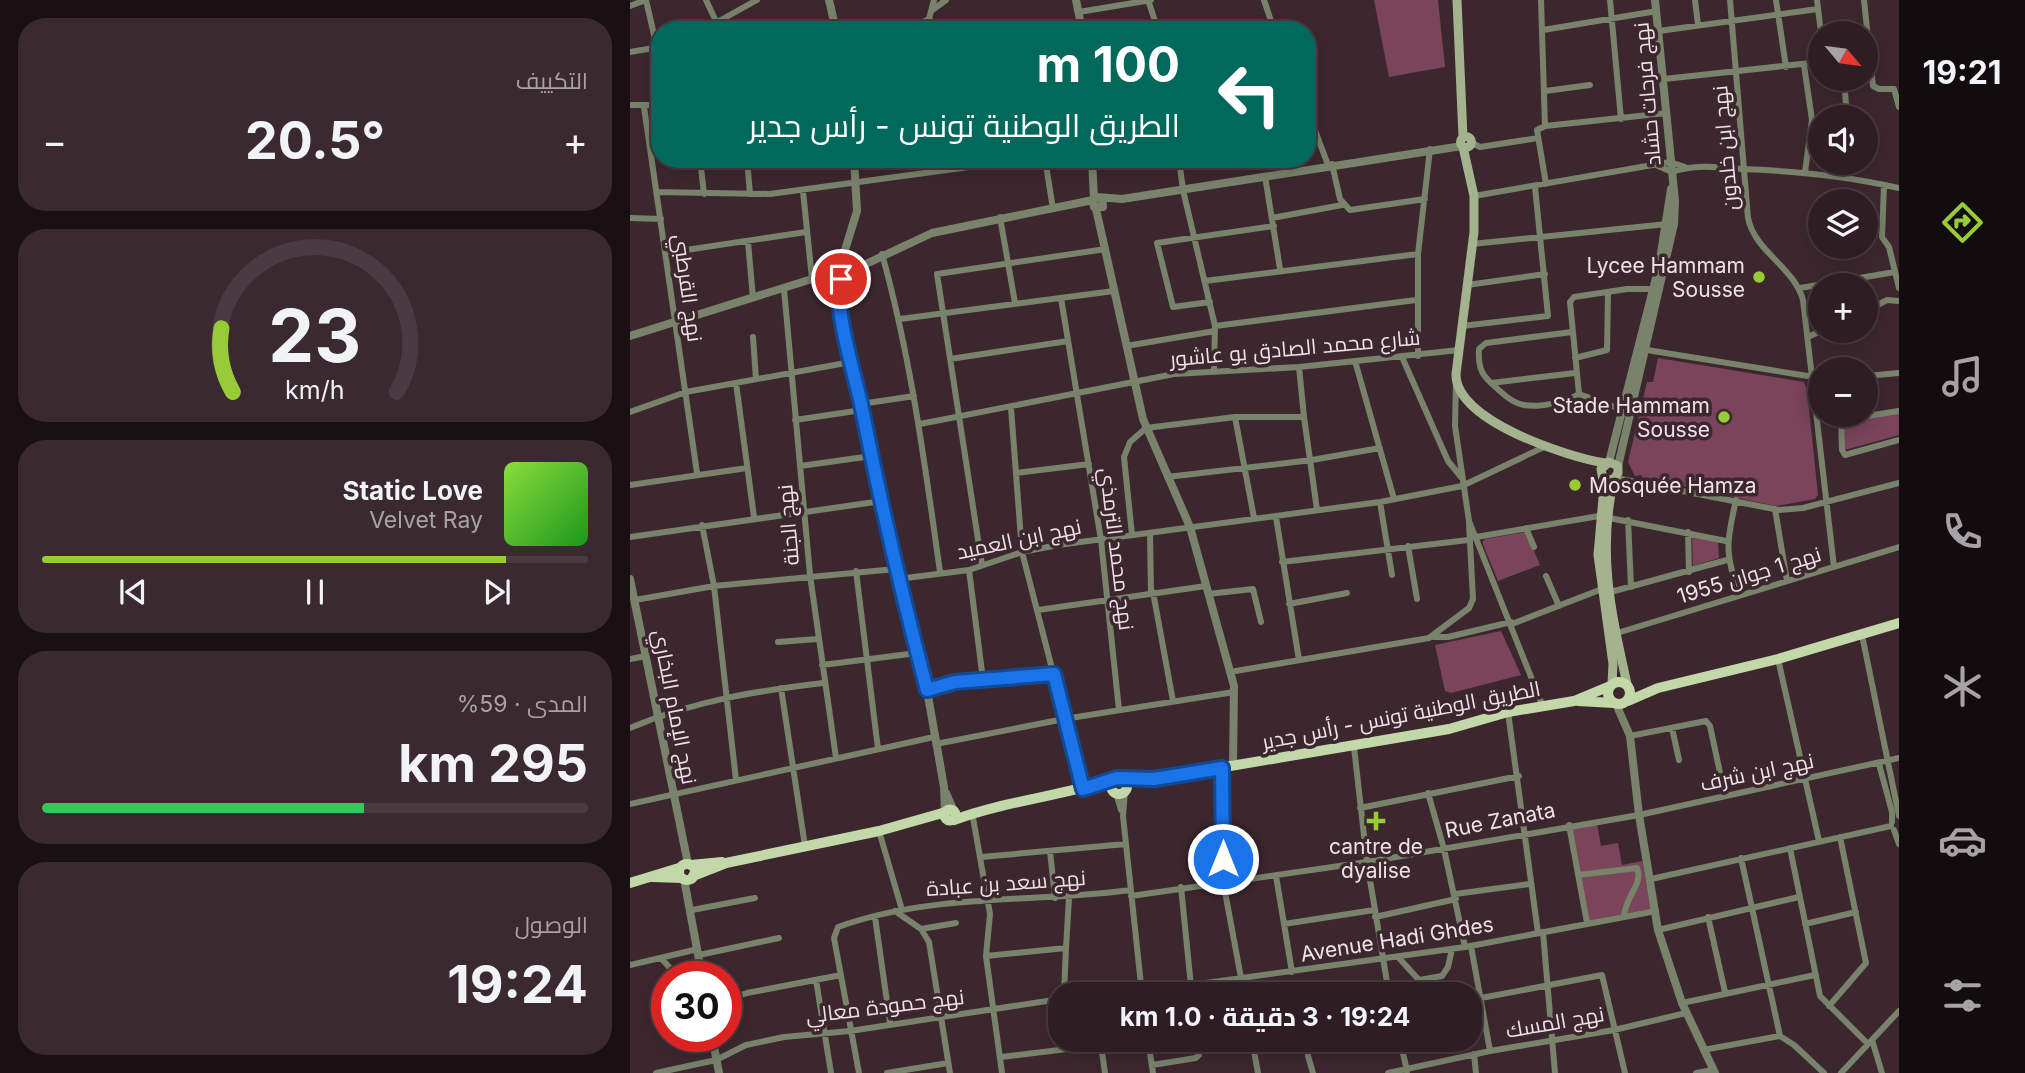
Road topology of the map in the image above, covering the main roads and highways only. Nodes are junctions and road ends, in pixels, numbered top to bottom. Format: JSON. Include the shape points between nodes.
{"nodes":[{"id":1,"x":1450,"y":0,"type":"edge"},
{"id":2,"x":1457,"y":0,"type":"edge"},
{"id":3,"x":1457,"y":34,"type":"junction"},
{"id":4,"x":1899,"y":623,"type":"edge"},
{"id":5,"x":1612,"y":634,"type":"junction"},
{"id":6,"x":1611,"y":685,"type":"junction"},
{"id":7,"x":1628,"y":685,"type":"junction"},
{"id":8,"x":1658,"y":688,"type":"junction"},
{"id":9,"x":1574,"y":701,"type":"junction"},
{"id":10,"x":1621,"y":702,"type":"junction"},
{"id":11,"x":1118,"y":779,"type":"junction"},
{"id":12,"x":1154,"y":779,"type":"junction"},
{"id":13,"x":1083,"y":789,"type":"junction"},
{"id":14,"x":1120,"y":791,"type":"junction"},
{"id":15,"x":630,"y":884,"type":"edge"}],
"edges":[{"from":1,"to":3,"type":"main road"},
{"from":2,"to":3,"type":"main road"},
{"from":3,"to":5,"type":"main road","via":[[1474,195],[1456,380],[1466,399],[1501,425],[1544,447],[1610,471],[1598,555]]},
{"from":4,"to":8,"type":"main road","name":"الطريق الوطنية تونس - رأس جدير"},
{"from":5,"to":6,"type":"main road"},
{"from":5,"to":7,"type":"main road"},
{"from":6,"to":7,"type":"main road","via":[[1620,681]]},
{"from":6,"to":9,"type":"main road","name":"الطريق الوطنية تونس - رأس جدير"},
{"from":6,"to":10,"type":"main road","via":[[1608,697]]},
{"from":7,"to":8,"type":"main road","name":"الطريق الوطنية تونس - رأس جدير"},
{"from":7,"to":10,"type":"main road","via":[[1631,693]]},
{"from":8,"to":10,"type":"main road","name":"الطريق الوطنية تونس - رأس جدير"},
{"from":9,"to":10,"type":"main road","name":"الطريق الوطنية تونس - رأس جدير"},
{"from":9,"to":12,"type":"main road","name":"الطريق الوطنية تونس - رأس جدير","via":[[1354,747]]},
{"from":11,"to":12,"type":"main road","name":"الطريق الوطنية تونس - رأس جدير"},
{"from":11,"to":13,"type":"main road","name":"الطريق الوطنية تونس - رأس جدير"},
{"from":11,"to":14,"type":"main road","via":[[1111,786]]},
{"from":12,"to":14,"type":"main road","name":"الطريق الوطنية تونس - رأس جدير"},
{"from":13,"to":14,"type":"main road","name":"الطريق الوطنية تونس - رأس جدير"},
{"from":13,"to":15,"type":"main road","name":"الطريق الوطنية تونس - رأس جدير"}]}
